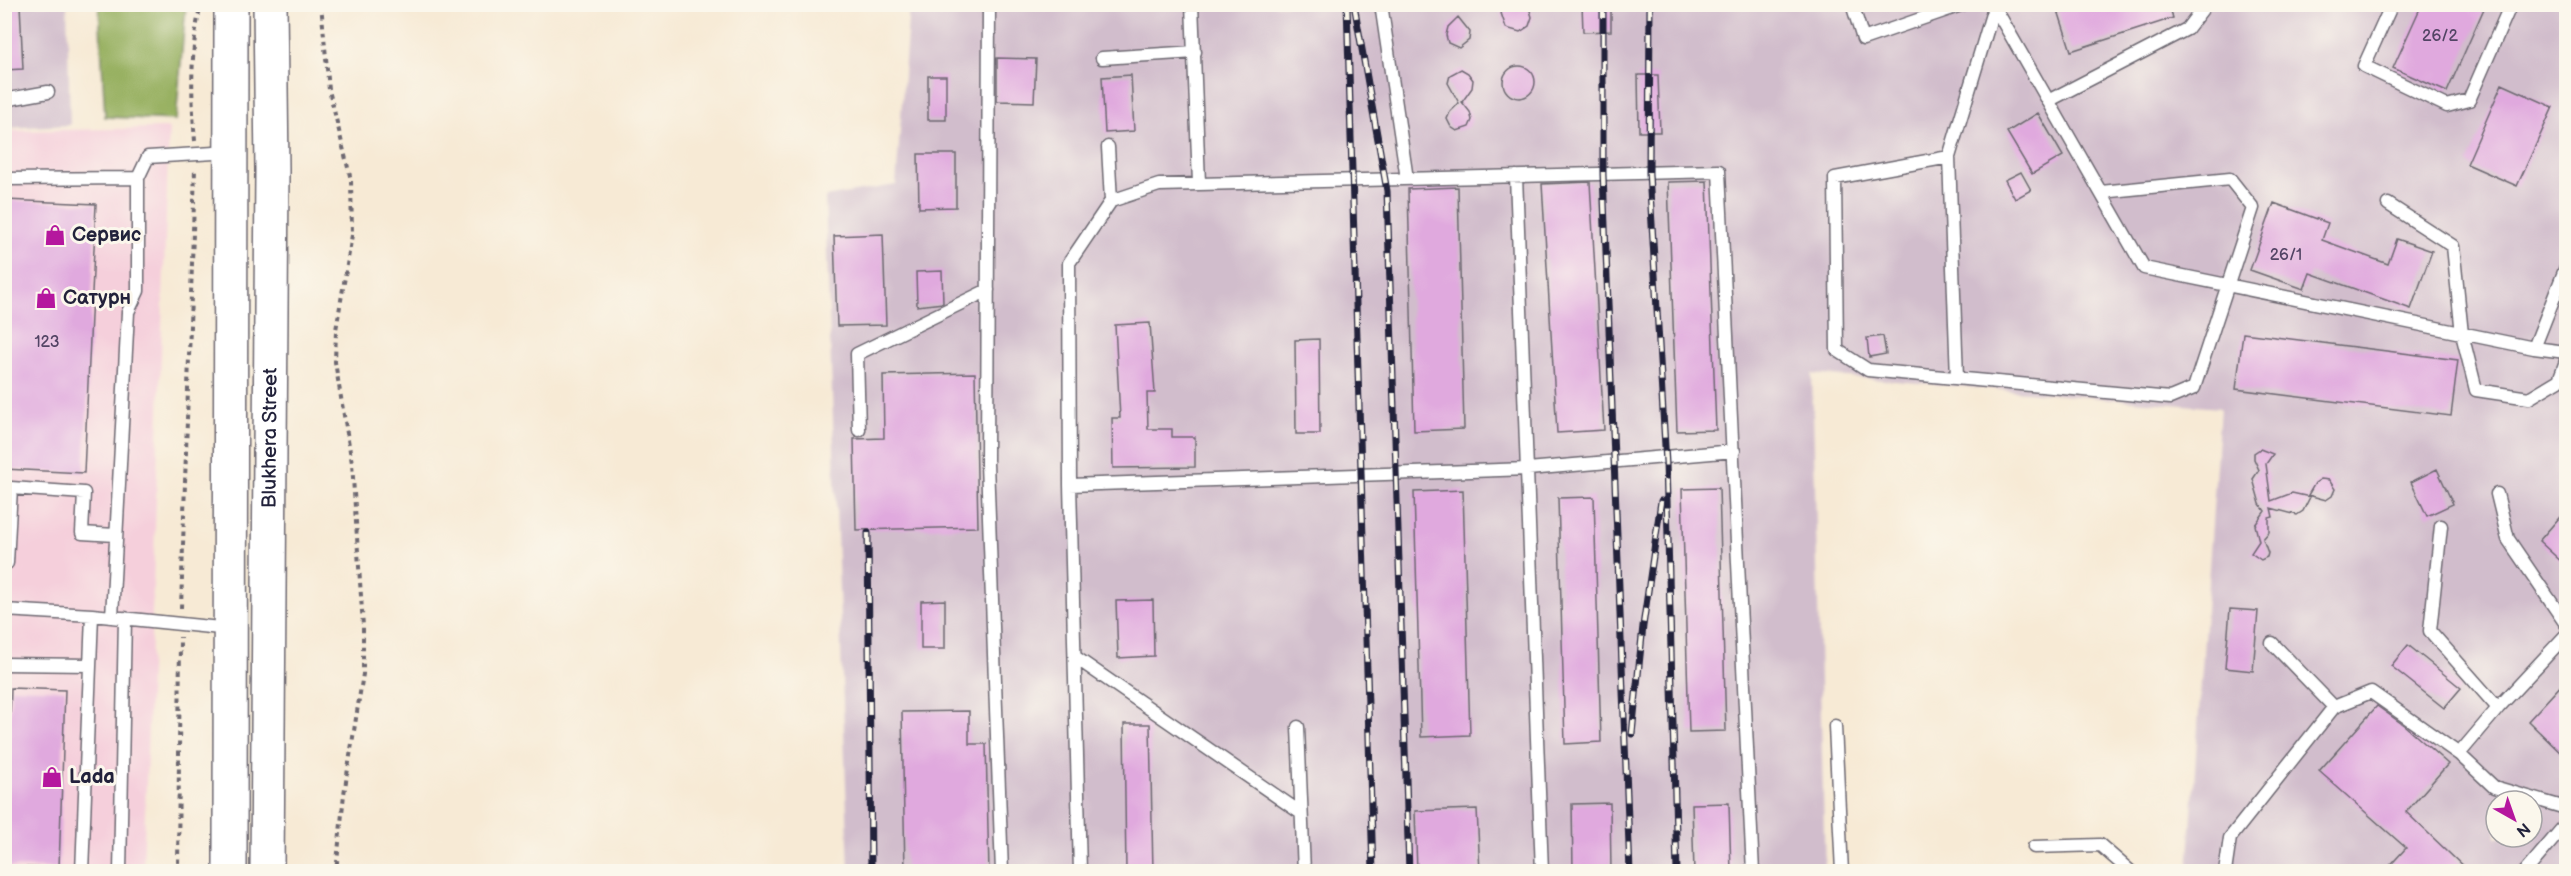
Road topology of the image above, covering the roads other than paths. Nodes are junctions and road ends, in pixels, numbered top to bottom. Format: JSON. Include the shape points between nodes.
{"nodes":[{"id":1,"x":231,"y":4,"type":"edge"},
{"id":2,"x":270,"y":4,"type":"edge"},
{"id":3,"x":989,"y":4,"type":"edge"},
{"id":4,"x":1192,"y":4,"type":"edge"},
{"id":5,"x":1381,"y":4,"type":"edge"},
{"id":6,"x":1852,"y":4,"type":"edge"},
{"id":7,"x":1964,"y":4,"type":"edge"},
{"id":8,"x":2206,"y":4,"type":"edge"},
{"id":9,"x":2392,"y":4,"type":"edge"},
{"id":10,"x":2511,"y":4,"type":"edge"},
{"id":11,"x":1995,"y":5,"type":"edge"},
{"id":12,"x":1195,"y":52,"type":"junction"},
{"id":13,"x":1102,"y":58,"type":"dead end"},
{"id":14,"x":48,"y":92,"type":"dead end"},
{"id":15,"x":4,"y":100,"type":"edge"},
{"id":16,"x":2048,"y":101,"type":"junction"},
{"id":17,"x":1108,"y":147,"type":"dead end"},
{"id":18,"x":231,"y":152,"type":"junction"},
{"id":19,"x":1949,"y":157,"type":"junction"},
{"id":20,"x":1516,"y":176,"type":"junction"},
{"id":21,"x":138,"y":178,"type":"junction"},
{"id":22,"x":4,"y":179,"type":"edge"},
{"id":23,"x":1407,"y":179,"type":"junction"},
{"id":24,"x":1199,"y":183,"type":"junction"},
{"id":25,"x":2101,"y":192,"type":"junction"},
{"id":26,"x":1110,"y":201,"type":"junction"},
{"id":27,"x":2388,"y":204,"type":"dead end"},
{"id":28,"x":2566,"y":267,"type":"edge"},
{"id":29,"x":2229,"y":285,"type":"junction"},
{"id":30,"x":988,"y":290,"type":"junction"},
{"id":31,"x":2462,"y":334,"type":"junction"},
{"id":32,"x":2534,"y":348,"type":"junction"},
{"id":33,"x":2566,"y":352,"type":"edge"},
{"id":34,"x":2566,"y":361,"type":"edge"},
{"id":35,"x":1958,"y":378,"type":"junction"},
{"id":36,"x":859,"y":430,"type":"dead end"},
{"id":37,"x":1734,"y":451,"type":"junction"},
{"id":38,"x":1528,"y":470,"type":"junction"},
{"id":39,"x":1070,"y":484,"type":"junction"},
{"id":40,"x":2497,"y":494,"type":"dead end"},
{"id":41,"x":2441,"y":526,"type":"dead end"},
{"id":42,"x":115,"y":535,"type":"junction"},
{"id":43,"x":7,"y":563,"type":"dead end"},
{"id":44,"x":4,"y":610,"type":"edge"},
{"id":45,"x":92,"y":615,"type":"junction"},
{"id":46,"x":118,"y":617,"type":"junction"},
{"id":47,"x":2566,"y":624,"type":"edge"},
{"id":48,"x":232,"y":629,"type":"junction"},
{"id":49,"x":2566,"y":635,"type":"edge"},
{"id":50,"x":2272,"y":643,"type":"dead end"},
{"id":51,"x":1075,"y":657,"type":"junction"},
{"id":52,"x":4,"y":664,"type":"edge"},
{"id":53,"x":90,"y":665,"type":"junction"},
{"id":54,"x":2334,"y":707,"type":"junction"},
{"id":55,"x":2498,"y":708,"type":"junction"},
{"id":56,"x":1835,"y":726,"type":"dead end"},
{"id":57,"x":1298,"y":727,"type":"dead end"},
{"id":58,"x":2459,"y":754,"type":"junction"},
{"id":59,"x":2566,"y":808,"type":"edge"},
{"id":60,"x":1301,"y":813,"type":"junction"},
{"id":61,"x":2566,"y":824,"type":"edge"},
{"id":62,"x":2034,"y":847,"type":"dead end"},
{"id":63,"x":82,"y":872,"type":"edge"},
{"id":64,"x":120,"y":872,"type":"edge"},
{"id":65,"x":230,"y":872,"type":"edge"},
{"id":66,"x":267,"y":872,"type":"edge"},
{"id":67,"x":1002,"y":872,"type":"edge"},
{"id":68,"x":1080,"y":872,"type":"edge"},
{"id":69,"x":1304,"y":872,"type":"edge"},
{"id":70,"x":1542,"y":872,"type":"edge"},
{"id":71,"x":1754,"y":872,"type":"edge"},
{"id":72,"x":1842,"y":872,"type":"edge"},
{"id":73,"x":2131,"y":872,"type":"edge"},
{"id":74,"x":2224,"y":872,"type":"edge"},
{"id":75,"x":2525,"y":872,"type":"edge"}],
"edges":[{"from":1,"to":18,"type":"main road","name":"Blukhera Street"},
{"from":2,"to":66,"type":"main road","name":"Blukhera Street"},
{"from":3,"to":30,"type":"lane"},
{"from":4,"to":12,"type":"lane"},
{"from":5,"to":23,"type":"lane"},
{"from":6,"to":7,"type":"lane","via":[[1863,39]]},
{"from":8,"to":16,"type":"lane","via":[[2187,29]]},
{"from":9,"to":10,"type":"lane","via":[[2364,66],[2447,106],[2469,100]]},
{"from":11,"to":16,"type":"lane"},
{"from":11,"to":19,"type":"lane"},
{"from":12,"to":13,"type":"lane"},
{"from":12,"to":24,"type":"lane"},
{"from":14,"to":15,"type":"lane"},
{"from":16,"to":25,"type":"lane"},
{"from":17,"to":26,"type":"lane"},
{"from":18,"to":21,"type":"lane","via":[[148,157]]},
{"from":18,"to":48,"type":"main road","name":"Blukhera Street"},
{"from":19,"to":35,"type":"lane"},
{"from":19,"to":35,"type":"lane","via":[[1835,177],[1837,350],[1868,370]]},
{"from":20,"to":23,"type":"lane"},
{"from":20,"to":37,"type":"lane","via":[[1719,171]]},
{"from":20,"to":38,"type":"lane"},
{"from":21,"to":22,"type":"lane"},
{"from":21,"to":42,"type":"lane","via":[[138,291],[128,312]]},
{"from":23,"to":24,"type":"lane"},
{"from":24,"to":26,"type":"lane","via":[[1159,185]]},
{"from":25,"to":29,"type":"lane","via":[[2144,268]]},
{"from":25,"to":29,"type":"lane","via":[[2230,179],[2253,208]]},
{"from":26,"to":39,"type":"lane","via":[[1069,263]]},
{"from":27,"to":31,"type":"lane","via":[[2453,246]]},
{"from":28,"to":32,"type":"lane"},
{"from":29,"to":31,"type":"lane"},
{"from":29,"to":35,"type":"lane","via":[[2194,388],[2170,398]]},
{"from":30,"to":36,"type":"lane","via":[[856,354]]},
{"from":30,"to":67,"type":"lane","via":[[987,463]]},
{"from":31,"to":32,"type":"lane"},
{"from":31,"to":34,"type":"lane","via":[[2476,390],[2529,399],[2559,380]]},
{"from":32,"to":33,"type":"lane"},
{"from":37,"to":38,"type":"lane"},
{"from":37,"to":71,"type":"lane"},
{"from":38,"to":39,"type":"lane"},
{"from":38,"to":70,"type":"lane"},
{"from":39,"to":51,"type":"lane"},
{"from":40,"to":47,"type":"lane","via":[[2508,539]]},
{"from":41,"to":55,"type":"lane","via":[[2430,632]]},
{"from":42,"to":43,"type":"lane","via":[[82,533],[84,493],[11,488]]},
{"from":42,"to":46,"type":"lane"},
{"from":44,"to":45,"type":"lane"},
{"from":45,"to":46,"type":"lane"},
{"from":45,"to":53,"type":"lane"},
{"from":46,"to":48,"type":"lane"},
{"from":46,"to":64,"type":"lane"},
{"from":48,"to":65,"type":"main road","name":"Blukhera Street"},
{"from":49,"to":55,"type":"lane"},
{"from":50,"to":54,"type":"lane"},
{"from":51,"to":60,"type":"lane"},
{"from":51,"to":68,"type":"lane"},
{"from":52,"to":53,"type":"lane"},
{"from":53,"to":63,"type":"lane"},
{"from":54,"to":58,"type":"lane","via":[[2372,692]]},
{"from":54,"to":74,"type":"lane","via":[[2230,838]]},
{"from":55,"to":58,"type":"lane"},
{"from":56,"to":72,"type":"lane"},
{"from":57,"to":60,"type":"lane"},
{"from":58,"to":59,"type":"lane","via":[[2494,787]]},
{"from":60,"to":69,"type":"lane"},
{"from":61,"to":75,"type":"lane"},
{"from":62,"to":73,"type":"lane","via":[[2100,845]]}]}
